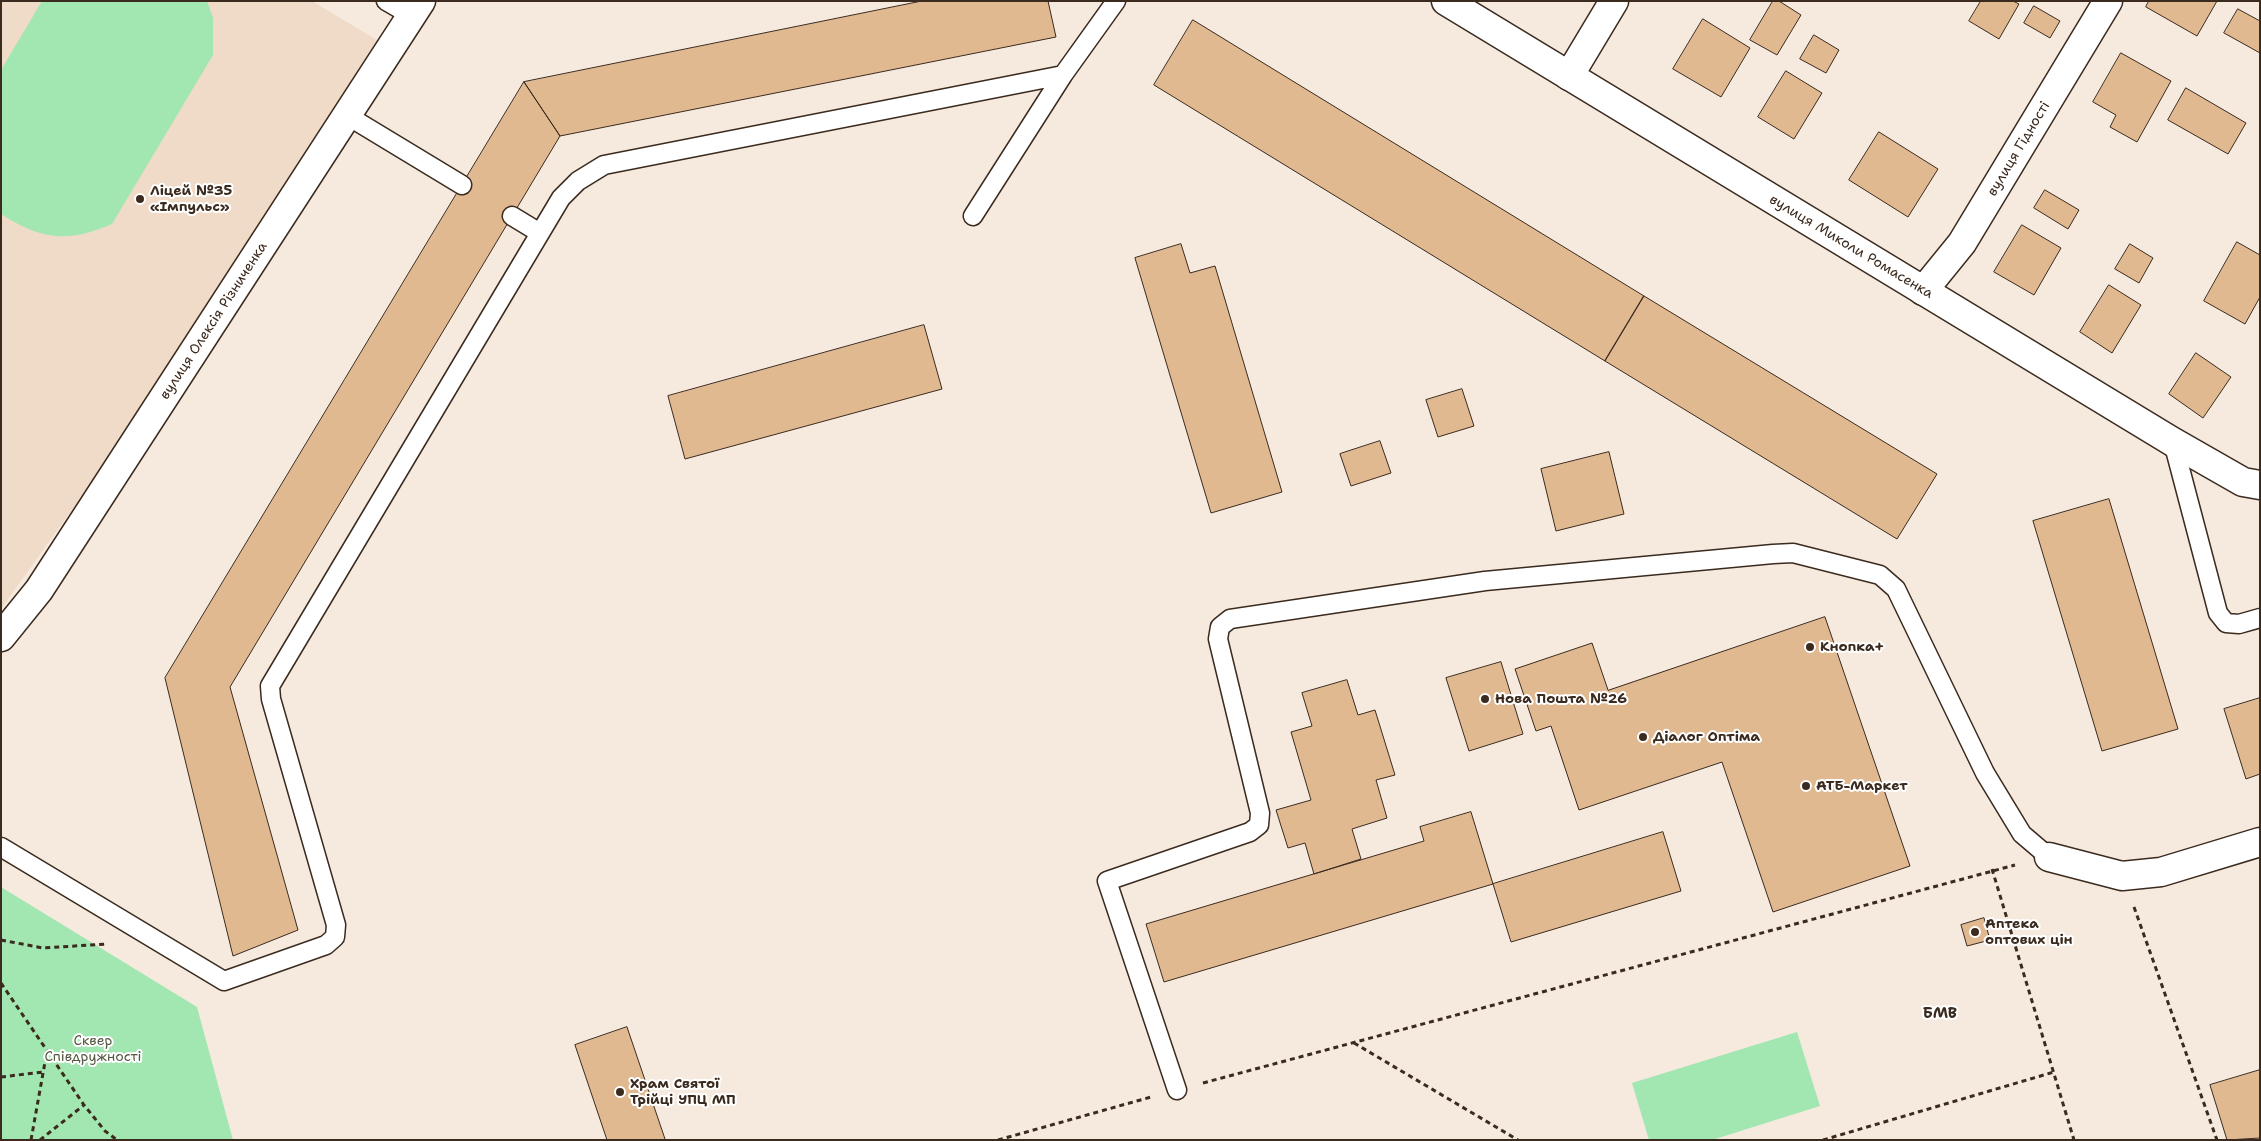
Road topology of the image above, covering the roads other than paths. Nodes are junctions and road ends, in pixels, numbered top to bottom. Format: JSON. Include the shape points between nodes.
{"nodes":[{"id":1,"x":386,"y":1,"type":"edge"},
{"id":2,"x":1116,"y":1,"type":"edge"},
{"id":3,"x":1446,"y":1,"type":"edge"},
{"id":4,"x":1614,"y":1,"type":"edge"},
{"id":5,"x":2108,"y":1,"type":"edge"},
{"id":6,"x":417,"y":8,"type":"edge"},
{"id":7,"x":1063,"y":75,"type":"junction"},
{"id":8,"x":1569,"y":76,"type":"junction"},
{"id":9,"x":348,"y":116,"type":"junction"},
{"id":10,"x":462,"y":185,"type":"dead end"},
{"id":11,"x":512,"y":216,"type":"dead end"},
{"id":12,"x":973,"y":216,"type":"dead end"},
{"id":13,"x":540,"y":233,"type":"junction"},
{"id":14,"x":1923,"y":291,"type":"junction"},
{"id":15,"x":2173,"y":442,"type":"junction"},
{"id":16,"x":2260,"y":485,"type":"edge"},
{"id":17,"x":2260,"y":618,"type":"edge"},
{"id":18,"x":1,"y":636,"type":"edge"},
{"id":19,"x":2260,"y":842,"type":"edge"},
{"id":20,"x":1,"y":847,"type":"edge"},
{"id":21,"x":2049,"y":858,"type":"joint"},
{"id":22,"x":1177,"y":1090,"type":"road end"}],
"edges":[{"from":1,"to":6,"type":"lane"},
{"from":2,"to":7,"type":"lane"},
{"from":3,"to":8,"type":"street","name":"вулиця Миколи Ромасенка"},
{"from":4,"to":8,"type":"street"},
{"from":5,"to":14,"type":"street","name":"вулиця Гідності","via":[[1962,243]]},
{"from":6,"to":9,"type":"street","name":"вулиця Олексія Різниченка"},
{"from":7,"to":12,"type":"lane"},
{"from":7,"to":13,"type":"lane","via":[[604,165],[578,181],[561,198]]},
{"from":8,"to":14,"type":"street","name":"вулиця Миколи Ромасенка"},
{"from":9,"to":10,"type":"lane"},
{"from":9,"to":18,"type":"street","name":"вулиця Олексія Різниченка","via":[[44,582]]},
{"from":11,"to":13,"type":"lane"},
{"from":13,"to":20,"type":"lane","via":[[270,686],[336,926],[335,937],[326,945],[224,981]]},
{"from":14,"to":15,"type":"street","name":"вулиця Миколи Ромасенка"},
{"from":15,"to":16,"type":"street","name":"вулиця Миколи Ромасенка","via":[[2243,482]]},
{"from":15,"to":17,"type":"lane","via":[[2218,613],[2226,623],[2239,624]]},
{"from":19,"to":21,"type":"street","via":[[2162,872],[2122,876]]},
{"from":21,"to":22,"type":"lane","via":[[2022,834],[1985,773],[1896,589],[1880,575],[1793,553],[1773,554],[1486,581],[1230,619],[1220,627],[1218,639],[1260,813],[1259,825],[1250,832],[1107,881]]}]}
